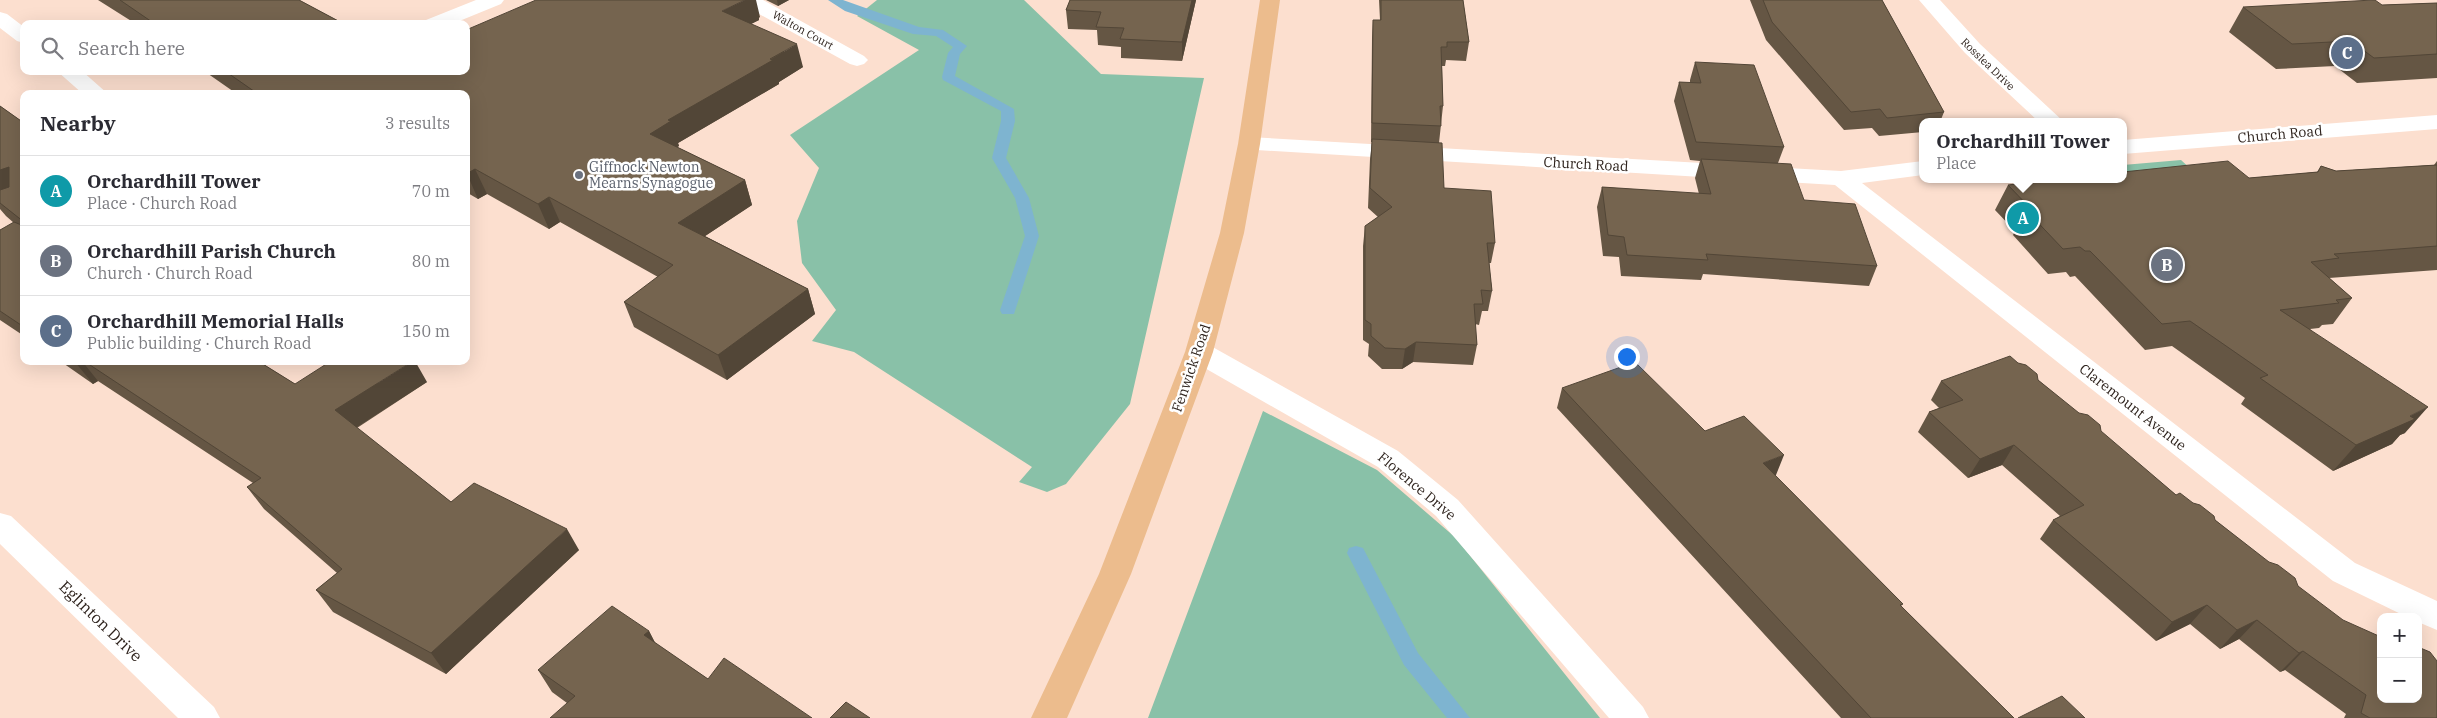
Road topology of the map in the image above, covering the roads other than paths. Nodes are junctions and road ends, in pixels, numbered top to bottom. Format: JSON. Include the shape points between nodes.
{"nodes":[{"id":1,"x":494,"y":0,"type":"edge"},
{"id":2,"x":748,"y":0,"type":"edge"},
{"id":3,"x":1270,"y":0,"type":"edge"},
{"id":4,"x":1929,"y":0,"type":"edge"},
{"id":5,"x":0,"y":18,"type":"edge"},
{"id":6,"x":443,"y":20,"type":"edge"},
{"id":7,"x":20,"y":34,"type":"edge"},
{"id":8,"x":857,"y":60,"type":"dead end"},
{"id":9,"x":73,"y":75,"type":"edge"},
{"id":10,"x":92,"y":90,"type":"edge"},
{"id":11,"x":2048,"y":118,"type":"edge"},
{"id":12,"x":2437,"y":122,"type":"edge"},
{"id":13,"x":1248,"y":144,"type":"junction"},
{"id":14,"x":2127,"y":147,"type":"edge"},
{"id":15,"x":1919,"y":168,"type":"edge"},
{"id":16,"x":1841,"y":178,"type":"junction"},
{"id":17,"x":1199,"y":352,"type":"junction"},
{"id":18,"x":0,"y":525,"type":"edge"},
{"id":19,"x":2437,"y":616,"type":"edge"},
{"id":20,"x":202,"y":718,"type":"edge"},
{"id":21,"x":1049,"y":718,"type":"edge"},
{"id":22,"x":1631,"y":718,"type":"edge"}],
"edges":[{"from":1,"to":6,"type":"street"},
{"from":2,"to":8,"type":"street","name":"Walton Court"},
{"from":3,"to":13,"type":"main road","name":"Fenwick Road"},
{"from":4,"to":11,"type":"street","name":"Rosslea Drive","via":[[1995,73]]},
{"from":5,"to":7,"type":"street"},
{"from":9,"to":10,"type":"street"},
{"from":12,"to":14,"type":"street","name":"Church Road"},
{"from":13,"to":16,"type":"street","name":"Church Road"},
{"from":13,"to":17,"type":"main road","name":"Fenwick Road","via":[[1232,233]]},
{"from":15,"to":16,"type":"street","name":"Church Road"},
{"from":16,"to":19,"type":"street","name":"Claremount Avenue","via":[[2344,572]]},
{"from":17,"to":21,"type":"main road","name":"Fenwick Road","via":[[1114,574]]},
{"from":17,"to":22,"type":"street","name":"Florence Drive","via":[[1388,459],[1447,508]]},
{"from":18,"to":20,"type":"street","name":"Eglinton Drive"}]}
